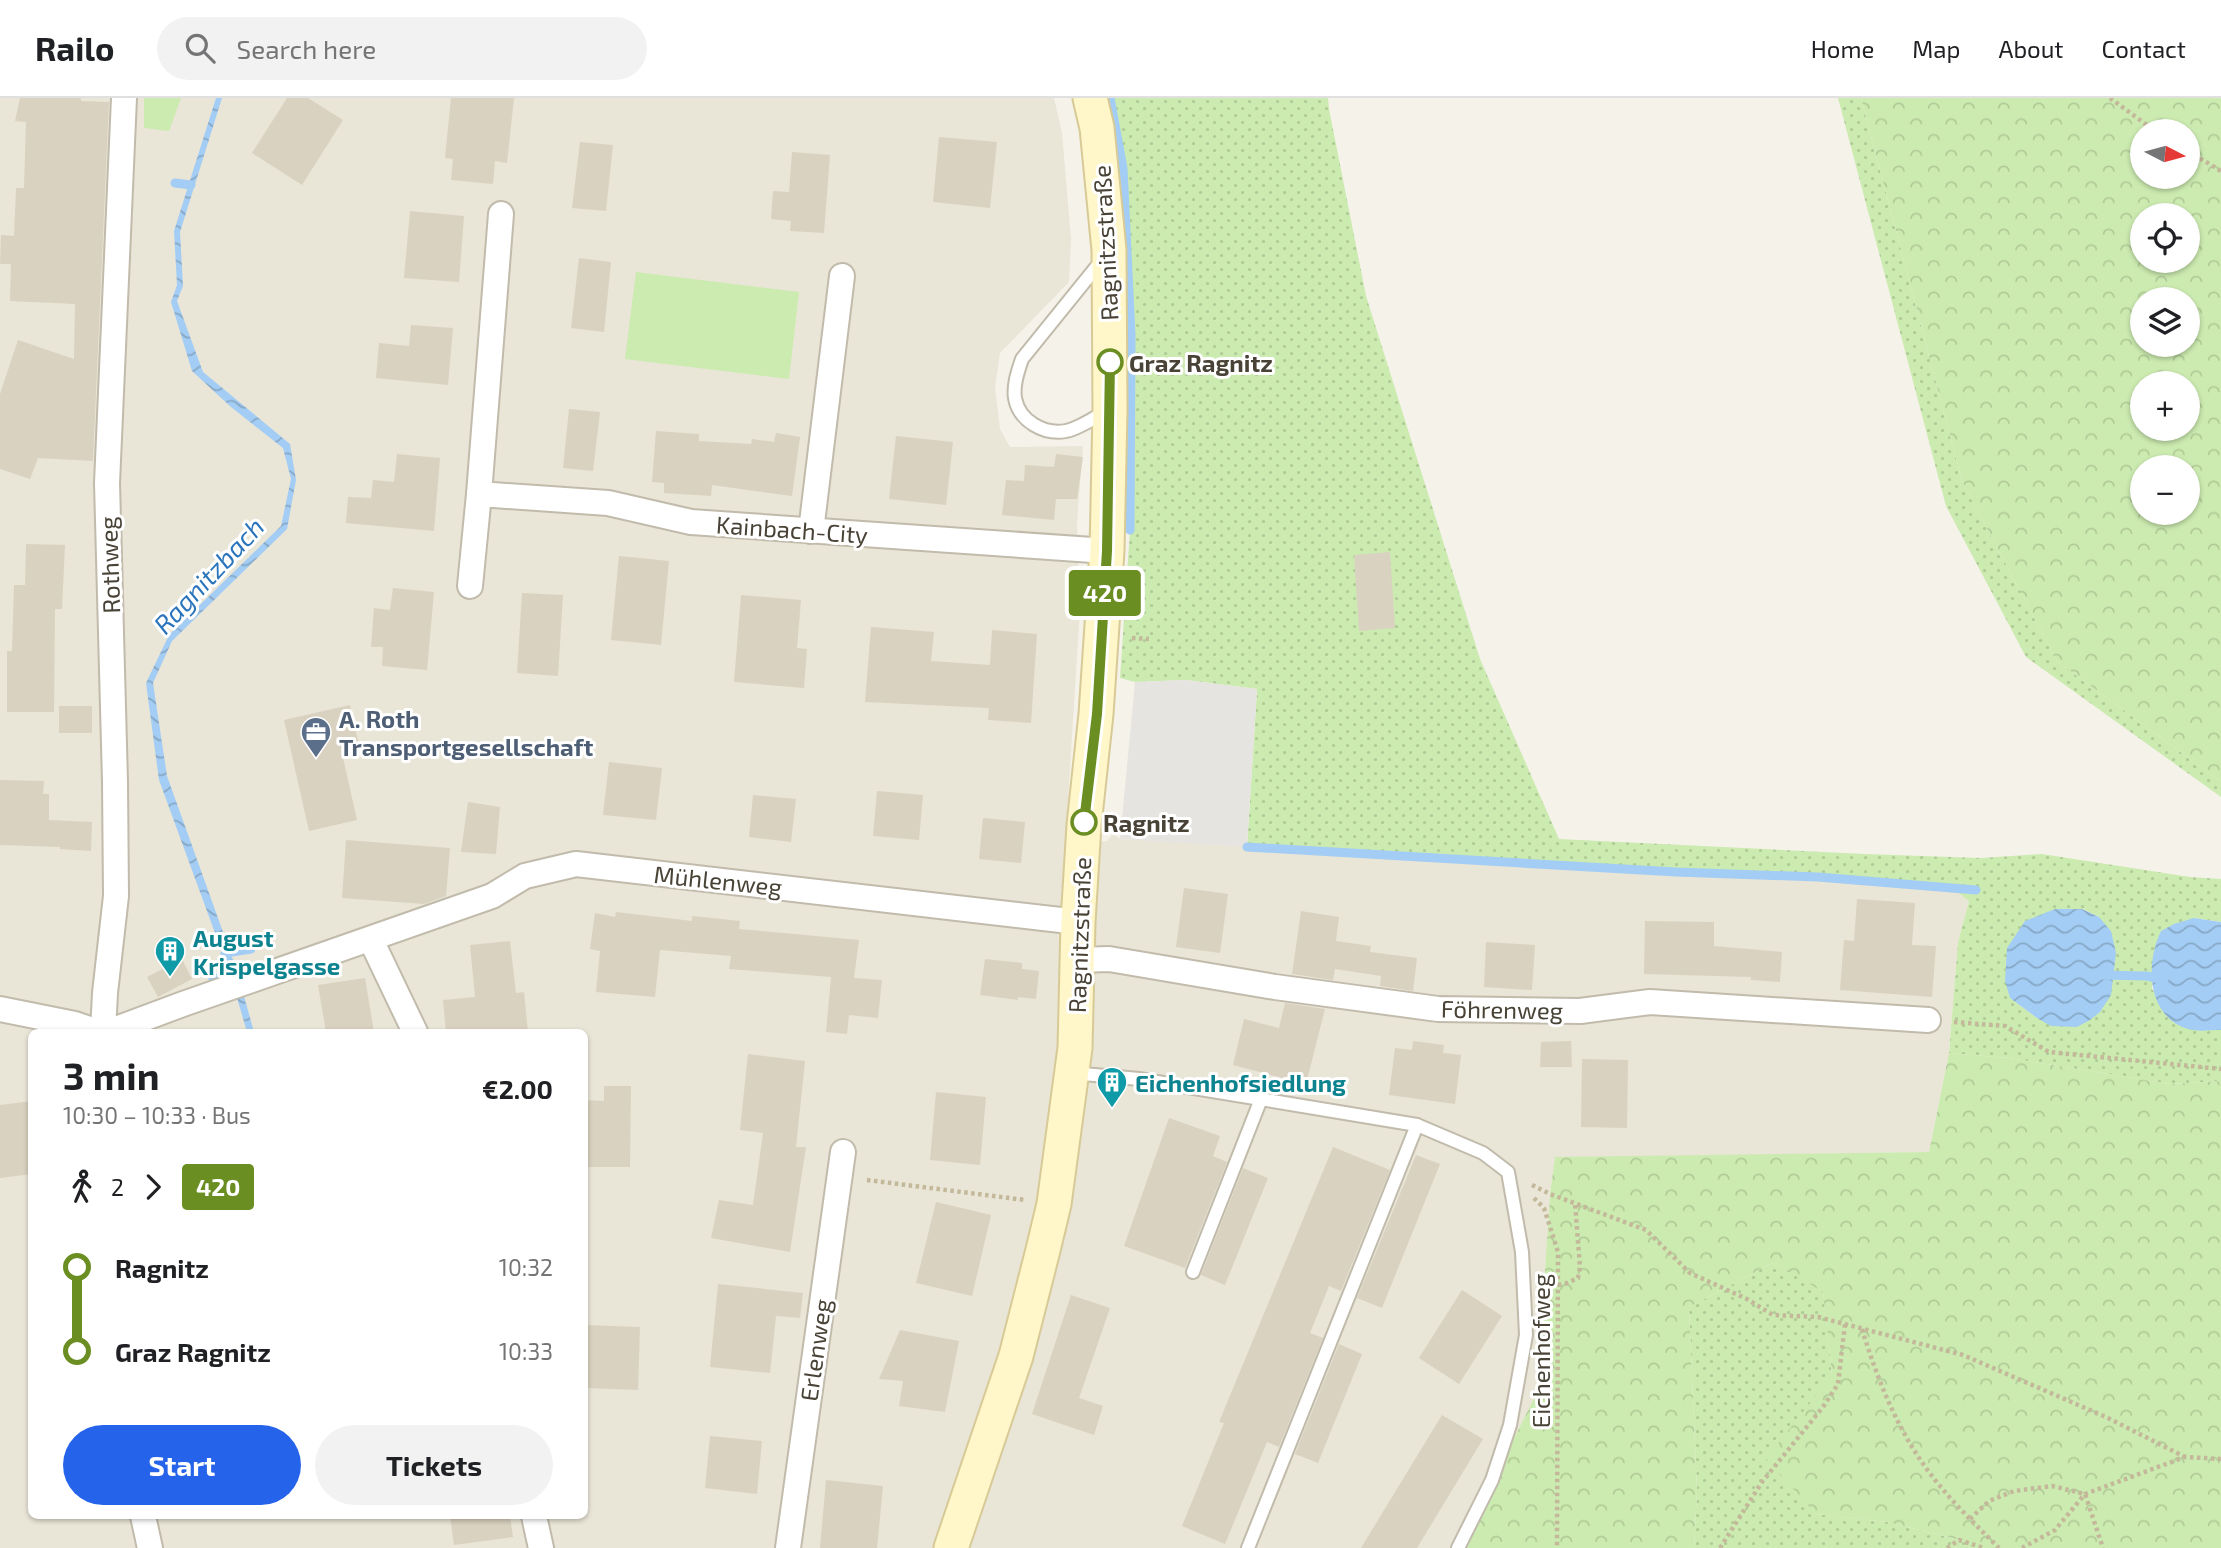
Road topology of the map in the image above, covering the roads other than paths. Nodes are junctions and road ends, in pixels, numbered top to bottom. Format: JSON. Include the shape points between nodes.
{"nodes":[{"id":1,"x":124,"y":98,"type":"edge"},
{"id":2,"x":1090,"y":98,"type":"edge"},
{"id":3,"x":501,"y":214,"type":"dead end"},
{"id":4,"x":1109,"y":250,"type":"junction"},
{"id":5,"x":842,"y":276,"type":"dead end"},
{"id":6,"x":1110,"y":410,"type":"junction"},
{"id":7,"x":479,"y":494,"type":"junction"},
{"id":8,"x":811,"y":531,"type":"junction"},
{"id":9,"x":1107,"y":551,"type":"junction"},
{"id":10,"x":470,"y":586,"type":"dead end"},
{"id":11,"x":1078,"y":922,"type":"junction"},
{"id":12,"x":371,"y":940,"type":"junction"},
{"id":13,"x":1078,"y":960,"type":"junction"},
{"id":14,"x":0,"y":1009,"type":"edge"},
{"id":15,"x":1928,"y":1020,"type":"road end"},
{"id":16,"x":92,"y":1029,"type":"edge"},
{"id":17,"x":103,"y":1029,"type":"edge"},
{"id":18,"x":112,"y":1029,"type":"edge"},
{"id":19,"x":414,"y":1029,"type":"edge"},
{"id":20,"x":1072,"y":1073,"type":"junction"},
{"id":21,"x":1261,"y":1099,"type":"junction"},
{"id":22,"x":1417,"y":1125,"type":"junction"},
{"id":23,"x":843,"y":1152,"type":"dead end"},
{"id":24,"x":1193,"y":1272,"type":"dead end"},
{"id":25,"x":144,"y":1519,"type":"edge"},
{"id":26,"x":535,"y":1519,"type":"edge"},
{"id":27,"x":150,"y":1548,"type":"edge"},
{"id":28,"x":541,"y":1548,"type":"edge"},
{"id":29,"x":788,"y":1548,"type":"edge"},
{"id":30,"x":951,"y":1548,"type":"edge"},
{"id":31,"x":1248,"y":1548,"type":"edge"},
{"id":32,"x":1458,"y":1548,"type":"edge"}],
"edges":[{"from":1,"to":17,"type":"street","name":"Rothweg","via":[[107,483],[116,896]]},
{"from":2,"to":4,"type":"main road","name":"Ragnitzstraße"},
{"from":3,"to":7,"type":"street"},
{"from":4,"to":6,"type":"main road","name":"Ragnitzstraße"},
{"from":4,"to":6,"type":"lane","via":[[1028,349],[1014,395],[1027,420],[1047,430],[1076,428]]},
{"from":5,"to":8,"type":"street"},
{"from":6,"to":9,"type":"main road","name":"Ragnitzstraße"},
{"from":7,"to":8,"type":"street","name":"Kainbach-City","via":[[608,503],[691,522]]},
{"from":7,"to":10,"type":"street"},
{"from":8,"to":9,"type":"street","name":"Kainbach-City"},
{"from":9,"to":11,"type":"main road","name":"Ragnitzstraße"},
{"from":11,"to":12,"type":"street","name":"Mühlenweg","via":[[576,864],[525,876],[492,896]]},
{"from":11,"to":13,"type":"main road","name":"Ragnitzstraße"},
{"from":12,"to":18,"type":"street","name":"Mühlenweg"},
{"from":12,"to":19,"type":"street"},
{"from":13,"to":15,"type":"street","name":"Föhrenweg","via":[[1108,959],[1438,1009],[1580,1011],[1650,1002]]},
{"from":13,"to":20,"type":"main road","name":"Ragnitzstraße"},
{"from":14,"to":16,"type":"street"},
{"from":20,"to":21,"type":"lane"},
{"from":20,"to":30,"type":"main road","name":"Ragnitzstraße","via":[[1054,1204],[1016,1356]]},
{"from":21,"to":22,"type":"lane"},
{"from":21,"to":24,"type":"lane"},
{"from":22,"to":31,"type":"lane"},
{"from":22,"to":32,"type":"lane","via":[[1483,1153],[1508,1172],[1521,1252],[1526,1335],[1510,1425],[1492,1480]]},
{"from":23,"to":29,"type":"street","name":"Erlenweg"},
{"from":25,"to":27,"type":"street"},
{"from":26,"to":28,"type":"street"}]}
